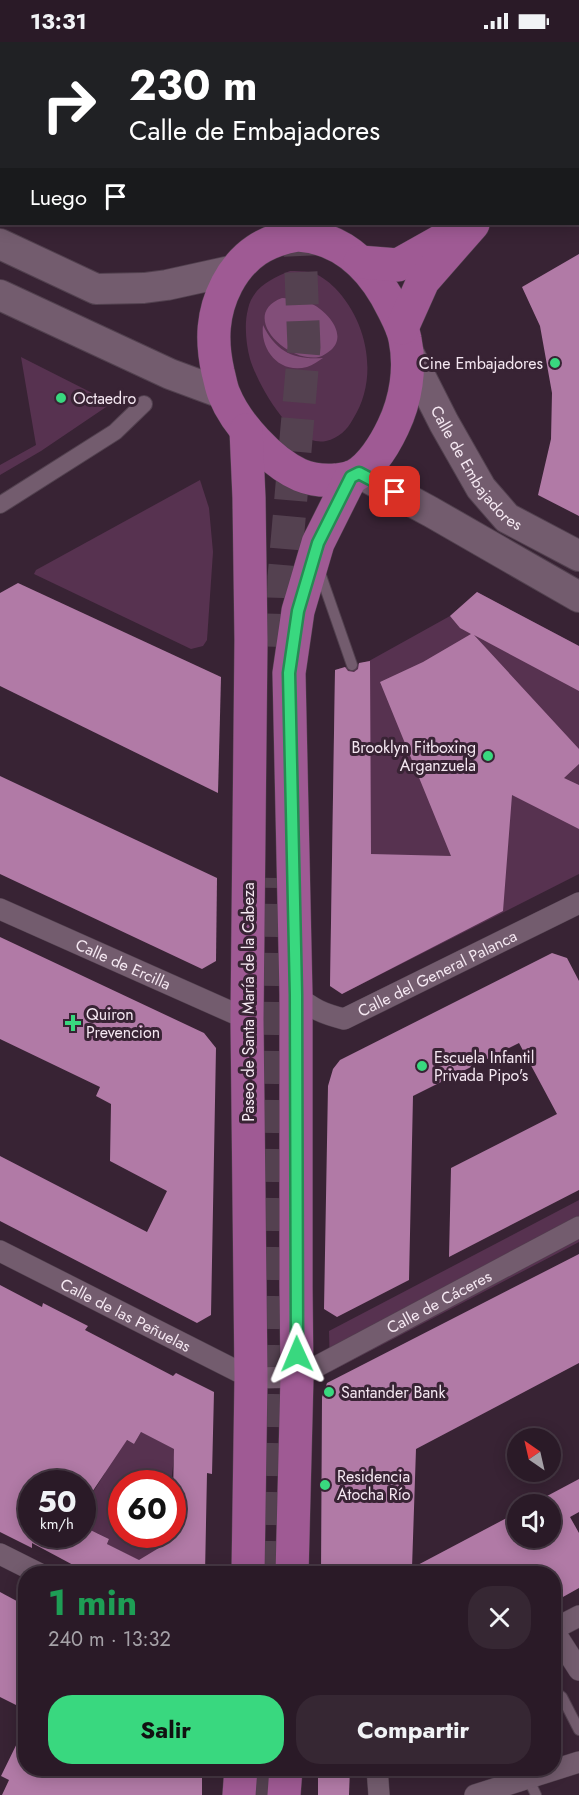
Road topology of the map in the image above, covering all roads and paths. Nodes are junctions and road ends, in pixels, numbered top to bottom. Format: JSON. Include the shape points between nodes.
{"nodes":[{"id":1,"x":470,"y":225,"type":"edge"},
{"id":2,"x":471,"y":225,"type":"edge"},
{"id":3,"x":285,"y":230,"type":"edge"},
{"id":4,"x":0,"y":244,"type":"edge"},
{"id":5,"x":360,"y":262,"type":"junction"},
{"id":6,"x":235,"y":270,"type":"junction"},
{"id":7,"x":0,"y":295,"type":"edge"},
{"id":8,"x":404,"y":338,"type":"junction"},
{"id":9,"x":224,"y":394,"type":"junction"},
{"id":10,"x":144,"y":404,"type":"dead end"},
{"id":11,"x":246,"y":430,"type":"junction"},
{"id":12,"x":355,"y":475,"type":"junction"},
{"id":13,"x":0,"y":505,"type":"edge"},
{"id":14,"x":579,"y":556,"type":"edge"},
{"id":15,"x":314,"y":558,"type":"junction"},
{"id":16,"x":579,"y":597,"type":"edge"},
{"id":17,"x":352,"y":665,"type":"dead end"},
{"id":18,"x":0,"y":909,"type":"edge"},
{"id":19,"x":577,"y":909,"type":"edge"},
{"id":20,"x":296,"y":995,"type":"junction"},
{"id":21,"x":247,"y":1019,"type":"junction"},
{"id":22,"x":579,"y":1227,"type":"edge"},
{"id":23,"x":0,"y":1251,"type":"edge"},
{"id":24,"x":297,"y":1377,"type":"junction"},
{"id":25,"x":250,"y":1378,"type":"junction"},
{"id":26,"x":0,"y":1554,"type":"edge"},
{"id":27,"x":24,"y":1566,"type":"edge"},
{"id":28,"x":248,"y":1566,"type":"edge"},
{"id":29,"x":292,"y":1566,"type":"edge"},
{"id":30,"x":579,"y":1616,"type":"edge"},
{"id":31,"x":561,"y":1626,"type":"edge"},
{"id":32,"x":561,"y":1641,"type":"edge"},
{"id":33,"x":579,"y":1670,"type":"edge"},
{"id":34,"x":561,"y":1696,"type":"edge"},
{"id":35,"x":579,"y":1730,"type":"edge"},
{"id":36,"x":579,"y":1762,"type":"edge"},
{"id":37,"x":561,"y":1772,"type":"edge"},
{"id":38,"x":240,"y":1776,"type":"edge"},
{"id":39,"x":285,"y":1776,"type":"edge"},
{"id":40,"x":377,"y":1776,"type":"edge"},
{"id":41,"x":553,"y":1776,"type":"edge"},
{"id":42,"x":532,"y":1787,"type":"edge"},
{"id":43,"x":239,"y":1795,"type":"edge"},
{"id":44,"x":284,"y":1795,"type":"edge"},
{"id":45,"x":378,"y":1795,"type":"edge"},
{"id":46,"x":475,"y":1795,"type":"edge"}],
"edges":[{"from":1,"to":5,"type":"main road","via":[[398,265]]},
{"from":2,"to":8,"type":"main road","via":[[423,282]]},
{"from":3,"to":5,"type":"main road","via":[[320,238]]},
{"from":3,"to":6,"type":"main road"},
{"from":4,"to":6,"type":"main road","via":[[96,289],[156,286]]},
{"from":5,"to":8,"type":"main road","via":[[384,290]]},
{"from":6,"to":9,"type":"main road","via":[[220,297],[214,327],[213,346]]},
{"from":7,"to":9,"type":"main road","via":[[162,371]]},
{"from":8,"to":12,"type":"main road","via":[[406,388],[395,423],[379,453]]},
{"from":8,"to":14,"type":"main road","name":"Calle de Embajadores","via":[[444,423],[482,488],[507,518]]},
{"from":9,"to":11,"type":"main road"},
{"from":10,"to":13,"type":"street","via":[[115,432]]},
{"from":11,"to":12,"type":"main road","via":[[275,460],[300,475],[314,480]]},
{"from":11,"to":21,"type":"main road","name":"Paseo de Santa María de la Cabeza","via":[[251,640]]},
{"from":12,"to":15,"type":"main road","via":[[318,543]]},
{"from":12,"to":16,"type":"main road","via":[[431,512]]},
{"from":15,"to":17,"type":"lane"},
{"from":15,"to":20,"type":"main road","via":[[298,611],[289,673]]},
{"from":18,"to":21,"type":"street","name":"Calle de Ercilla"},
{"from":19,"to":20,"type":"street","name":"Calle del General Palanca","via":[[344,1019],[322,1013]]},
{"from":20,"to":24,"type":"main road"},
{"from":21,"to":25,"type":"main road","name":"Paseo de Santa María de la Cabeza"},
{"from":22,"to":24,"type":"street","name":"Calle de Cáceres"},
{"from":23,"to":25,"type":"street","name":"Calle de las Peñuelas"},
{"from":24,"to":25,"type":"street"},
{"from":24,"to":29,"type":"main road"},
{"from":25,"to":28,"type":"main road","name":"Paseo de Santa María de la Cabeza"},
{"from":26,"to":27,"type":"street"},
{"from":30,"to":31,"type":"street"},
{"from":32,"to":33,"type":"street"},
{"from":34,"to":35,"type":"lane"},
{"from":36,"to":37,"type":"street"},
{"from":38,"to":43,"type":"main road"},
{"from":39,"to":44,"type":"main road"},
{"from":40,"to":45,"type":"street"},
{"from":41,"to":42,"type":"street"},
{"from":42,"to":46,"type":"street"}]}
